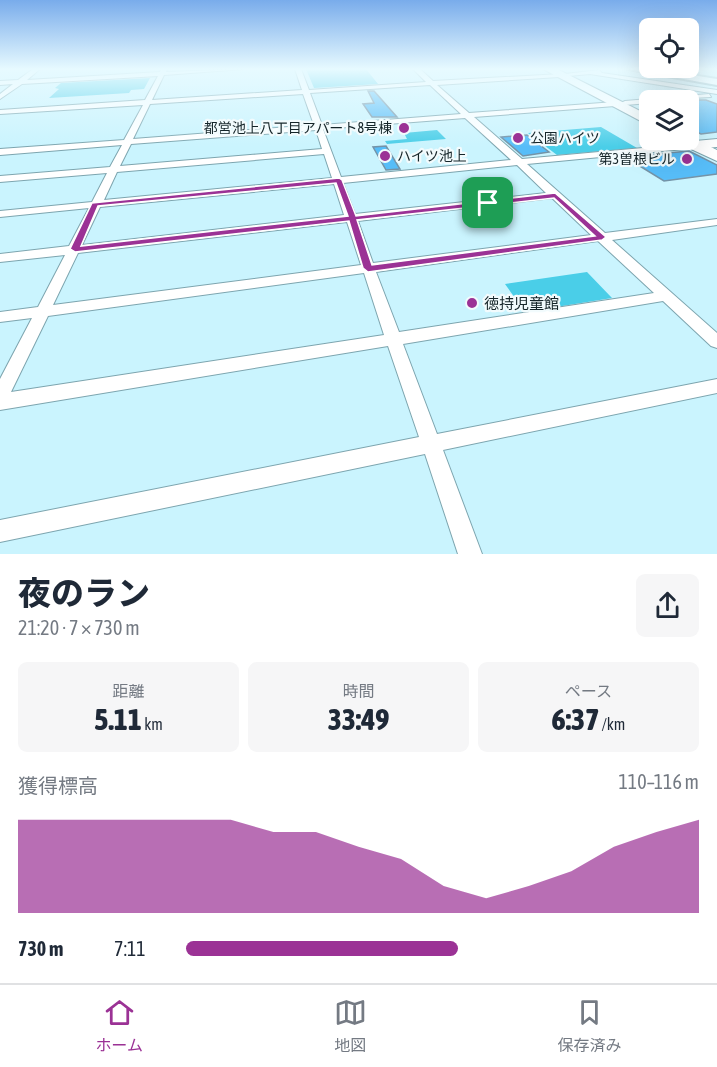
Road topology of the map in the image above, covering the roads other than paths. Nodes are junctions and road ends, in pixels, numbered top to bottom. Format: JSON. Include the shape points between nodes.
{"nodes":[{"id":1,"x":151,"y":95,"type":"edge"},
{"id":2,"x":262,"y":95,"type":"edge"},
{"id":3,"x":308,"y":95,"type":"edge"},
{"id":4,"x":445,"y":95,"type":"edge"},
{"id":5,"x":604,"y":95,"type":"edge"},
{"id":6,"x":148,"y":102,"type":"junction"},
{"id":7,"x":639,"y":102,"type":"edge"},
{"id":8,"x":620,"y":103,"type":"junction"},
{"id":9,"x":639,"y":111,"type":"edge"},
{"id":10,"x":0,"y":112,"type":"edge"},
{"id":11,"x":467,"y":115,"type":"junction"},
{"id":12,"x":639,"y":115,"type":"edge"},
{"id":13,"x":319,"y":127,"type":"junction"},
{"id":14,"x":127,"y":142,"type":"junction"},
{"id":15,"x":704,"y":144,"type":"edge"},
{"id":16,"x":328,"y":151,"type":"junction"},
{"id":17,"x":0,"y":152,"type":"edge"},
{"id":18,"x":519,"y":162,"type":"junction"},
{"id":19,"x":113,"y":170,"type":"junction"},
{"id":20,"x":0,"y":179,"type":"edge"},
{"id":21,"x":339,"y":180,"type":"junction"},
{"id":22,"x":555,"y":195,"type":"junction"},
{"id":23,"x":95,"y":204,"type":"junction"},
{"id":24,"x":0,"y":214,"type":"edge"},
{"id":25,"x":352,"y":218,"type":"junction"},
{"id":26,"x":717,"y":222,"type":"edge"},
{"id":27,"x":602,"y":237,"type":"junction"},
{"id":28,"x":75,"y":249,"type":"junction"},
{"id":29,"x":0,"y":258,"type":"edge"},
{"id":30,"x":368,"y":268,"type":"junction"},
{"id":31,"x":666,"y":296,"type":"junction"},
{"id":32,"x":42,"y":312,"type":"junction"},
{"id":33,"x":0,"y":317,"type":"edge"},
{"id":34,"x":395,"y":340,"type":"junction"},
{"id":35,"x":717,"y":342,"type":"edge"},
{"id":36,"x":717,"y":386,"type":"edge"},
{"id":37,"x":0,"y":397,"type":"edge"},
{"id":38,"x":0,"y":402,"type":"edge"},
{"id":39,"x":431,"y":444,"type":"junction"},
{"id":40,"x":0,"y":531,"type":"edge"},
{"id":41,"x":470,"y":554,"type":"edge"}],
"edges":[{"from":1,"to":6,"type":"street"},
{"from":2,"to":6,"type":"street"},
{"from":3,"to":13,"type":"street"},
{"from":4,"to":11,"type":"street"},
{"from":5,"to":8,"type":"highway"},
{"from":6,"to":10,"type":"street"},
{"from":6,"to":14,"type":"street"},
{"from":7,"to":8,"type":"street"},
{"from":8,"to":9,"type":"highway"},
{"from":8,"to":11,"type":"street"},
{"from":8,"to":12,"type":"highway"},
{"from":11,"to":13,"type":"street"},
{"from":11,"to":18,"type":"street"},
{"from":13,"to":14,"type":"street"},
{"from":13,"to":16,"type":"street"},
{"from":14,"to":17,"type":"street"},
{"from":14,"to":19,"type":"street"},
{"from":15,"to":18,"type":"street"},
{"from":16,"to":19,"type":"street"},
{"from":16,"to":21,"type":"street"},
{"from":18,"to":21,"type":"street"},
{"from":18,"to":22,"type":"street"},
{"from":19,"to":20,"type":"street"},
{"from":19,"to":23,"type":"street"},
{"from":21,"to":23,"type":"street"},
{"from":21,"to":25,"type":"street"},
{"from":22,"to":25,"type":"street"},
{"from":22,"to":27,"type":"street"},
{"from":23,"to":24,"type":"street"},
{"from":23,"to":28,"type":"street"},
{"from":25,"to":28,"type":"street"},
{"from":25,"to":30,"type":"street"},
{"from":26,"to":27,"type":"street"},
{"from":27,"to":30,"type":"street"},
{"from":27,"to":31,"type":"street"},
{"from":28,"to":29,"type":"street"},
{"from":28,"to":32,"type":"street"},
{"from":30,"to":32,"type":"street"},
{"from":30,"to":34,"type":"street"},
{"from":31,"to":34,"type":"street"},
{"from":31,"to":35,"type":"street"},
{"from":32,"to":33,"type":"street"},
{"from":32,"to":37,"type":"street"},
{"from":34,"to":38,"type":"street"},
{"from":34,"to":39,"type":"street"},
{"from":36,"to":39,"type":"street"},
{"from":39,"to":40,"type":"street"},
{"from":39,"to":41,"type":"street"}]}
